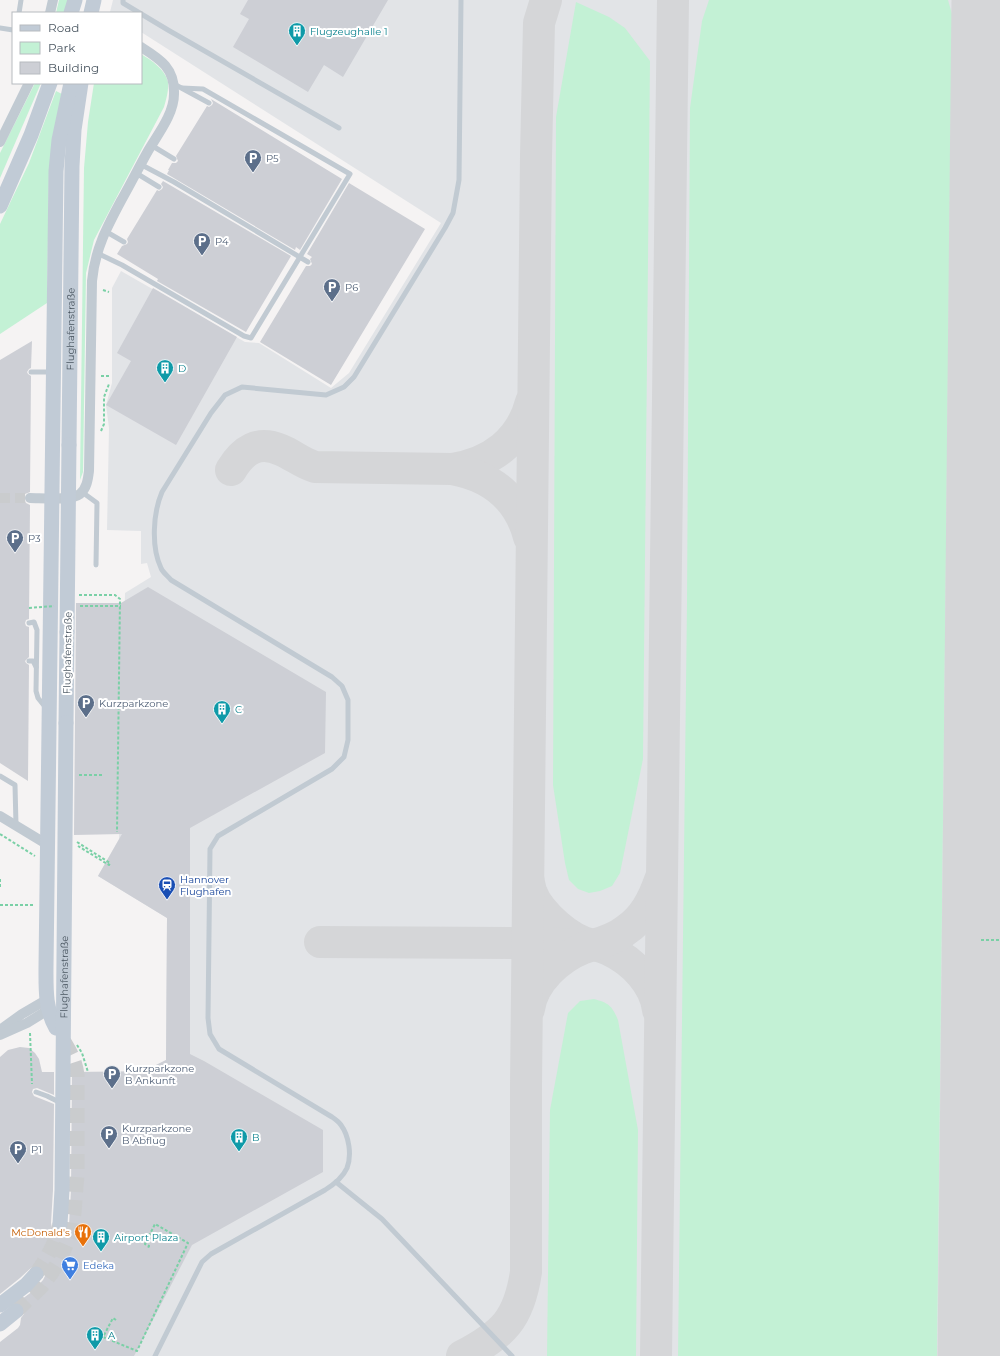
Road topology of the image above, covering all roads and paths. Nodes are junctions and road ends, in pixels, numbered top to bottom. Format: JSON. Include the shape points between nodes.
{"nodes":[{"id":1,"x":21,"y":0,"type":"edge"},
{"id":2,"x":52,"y":0,"type":"edge"},
{"id":3,"x":75,"y":0,"type":"edge"},
{"id":4,"x":123,"y":0,"type":"edge"},
{"id":5,"x":461,"y":0,"type":"edge"},
{"id":6,"x":19,"y":12,"type":"edge"},
{"id":7,"x":50,"y":12,"type":"edge"},
{"id":8,"x":71,"y":12,"type":"edge"},
{"id":9,"x":139,"y":12,"type":"edge"},
{"id":10,"x":142,"y":14,"type":"edge"},
{"id":11,"x":0,"y":28,"type":"edge"},
{"id":12,"x":12,"y":30,"type":"edge"},
{"id":13,"x":142,"y":49,"type":"edge"},
{"id":14,"x":29,"y":84,"type":"edge"},
{"id":15,"x":50,"y":84,"type":"edge"},
{"id":16,"x":72,"y":84,"type":"edge"},
{"id":17,"x":81,"y":84,"type":"edge"},
{"id":18,"x":178,"y":86,"type":"junction"},
{"id":19,"x":208,"y":103,"type":"dead end"},
{"id":20,"x":339,"y":128,"type":"dead end"},
{"id":21,"x":0,"y":142,"type":"edge"},
{"id":22,"x":151,"y":145,"type":"junction"},
{"id":23,"x":174,"y":159,"type":"dead end"},
{"id":24,"x":138,"y":169,"type":"junction"},
{"id":25,"x":159,"y":187,"type":"dead end"},
{"id":26,"x":0,"y":206,"type":"edge"},
{"id":27,"x":105,"y":231,"type":"junction"},
{"id":28,"x":124,"y":242,"type":"dead end"},
{"id":29,"x":97,"y":253,"type":"junction"},
{"id":30,"x":300,"y":257,"type":"junction"},
{"id":31,"x":308,"y":262,"type":"dead end"},
{"id":32,"x":31,"y":372,"type":"dead end"},
{"id":33,"x":54,"y":372,"type":"junction"},
{"id":34,"x":90,"y":376,"type":"junction"},
{"id":35,"x":109,"y":376,"type":"dead end"},
{"id":36,"x":82,"y":492,"type":"junction"},
{"id":37,"x":30,"y":498,"type":"tunnel mouth"},
{"id":38,"x":52,"y":498,"type":"junction"},
{"id":39,"x":96,"y":565,"type":"dead end"},
{"id":40,"x":77,"y":594,"type":"dead end"},
{"id":41,"x":29,"y":623,"type":"dead end"},
{"id":42,"x":29,"y":661,"type":"dead end"},
{"id":43,"x":37,"y":668,"type":"junction"},
{"id":44,"x":49,"y":712,"type":"junction"},
{"id":45,"x":66,"y":775,"type":"junction"},
{"id":46,"x":104,"y":775,"type":"dead end"},
{"id":47,"x":0,"y":776,"type":"edge"},
{"id":48,"x":0,"y":816,"type":"edge"},
{"id":49,"x":16,"y":826,"type":"junction"},
{"id":50,"x":117,"y":832,"type":"dead end"},
{"id":51,"x":0,"y":834,"type":"edge"},
{"id":52,"x":71,"y":838,"type":"dead end"},
{"id":53,"x":76,"y":844,"type":"dead end"},
{"id":54,"x":48,"y":845,"type":"junction"},
{"id":55,"x":40,"y":859,"type":"dead end"},
{"id":56,"x":0,"y":879,"type":"edge"},
{"id":57,"x":0,"y":888,"type":"edge"},
{"id":58,"x":0,"y":905,"type":"edge"},
{"id":59,"x":39,"y":905,"type":"dead end"},
{"id":60,"x":981,"y":940,"type":"dead end"},
{"id":61,"x":1000,"y":940,"type":"edge"},
{"id":62,"x":47,"y":1005,"type":"junction"},
{"id":63,"x":29,"y":1028,"type":"dead end"},
{"id":64,"x":56,"y":1028,"type":"tunnel mouth"},
{"id":65,"x":0,"y":1030,"type":"edge"},
{"id":66,"x":0,"y":1036,"type":"edge"},
{"id":67,"x":76,"y":1044,"type":"dead end"},
{"id":68,"x":88,"y":1072,"type":"dead end"},
{"id":69,"x":32,"y":1084,"type":"dead end"},
{"id":70,"x":36,"y":1092,"type":"dead end"},
{"id":71,"x":62,"y":1104,"type":"junction"},
{"id":72,"x":336,"y":1182,"type":"junction"},
{"id":73,"x":60,"y":1224,"type":"tunnel mouth"},
{"id":74,"x":148,"y":1248,"type":"dead end"},
{"id":75,"x":36,"y":1274,"type":"tunnel mouth"},
{"id":76,"x":0,"y":1305,"type":"edge"},
{"id":77,"x":16,"y":1311,"type":"tunnel mouth"},
{"id":78,"x":116,"y":1320,"type":"dead end"},
{"id":79,"x":0,"y":1324,"type":"edge"},
{"id":80,"x":155,"y":1356,"type":"edge"},
{"id":81,"x":512,"y":1356,"type":"edge"}],
"edges":[{"from":1,"to":6,"type":"lane"},
{"from":2,"to":7,"type":"street"},
{"from":3,"to":8,"type":"main road"},
{"from":4,"to":9,"type":"lane"},
{"from":5,"to":72,"type":"lane","via":[[459,180],[453,213],[445,228],[354,377],[344,387],[326,395],[242,387],[225,394],[157,503],[155,552],[162,570],[171,580],[332,676],[342,686],[348,700],[348,740],[344,757],[332,769],[218,836],[210,849],[209,868],[210,1034],[219,1049],[332,1117],[341,1125],[349,1145],[349,1157],[347,1169]]},
{"from":10,"to":20,"type":"lane"},
{"from":11,"to":12,"type":"lane"},
{"from":13,"to":18,"type":"street","via":[[164,63]]},
{"from":14,"to":21,"type":"street"},
{"from":15,"to":26,"type":"main road"},
{"from":16,"to":33,"type":"main road","name":"Flughafenstraße","via":[[59,140],[56,172]]},
{"from":17,"to":45,"type":"main road","name":"Flughafenstraße","bridge":true,"via":[[73,146],[71,232]]},
{"from":18,"to":19,"type":"lane"},
{"from":18,"to":22,"type":"street","via":[[170,112]]},
{"from":18,"to":30,"type":"lane","via":[[203,89],[350,174]]},
{"from":22,"to":23,"type":"lane"},
{"from":22,"to":24,"type":"street"},
{"from":24,"to":25,"type":"lane"},
{"from":24,"to":27,"type":"street"},
{"from":24,"to":30,"type":"lane","via":[[174,182]]},
{"from":27,"to":28,"type":"lane"},
{"from":27,"to":29,"type":"street"},
{"from":29,"to":30,"type":"lane","via":[[251,338]]},
{"from":29,"to":34,"type":"street","via":[[92,281]]},
{"from":30,"to":31,"type":"lane"},
{"from":32,"to":33,"type":"lane"},
{"from":33,"to":38,"type":"main road","name":"Flughafenstraße"},
{"from":34,"to":35,"type":"path"},
{"from":34,"to":36,"type":"street","via":[[89,471],[87,485]]},
{"from":36,"to":38,"type":"street","via":[[70,497]]},
{"from":36,"to":39,"type":"lane","via":[[97,503]]},
{"from":37,"to":38,"type":"street"},
{"from":38,"to":44,"type":"main road","name":"Flughafenstraße"},
{"from":40,"to":50,"type":"path","via":[[115,595],[120,599]]},
{"from":41,"to":43,"type":"lane","via":[[34,622],[37,630]]},
{"from":42,"to":43,"type":"lane"},
{"from":43,"to":44,"type":"lane","via":[[36,691]]},
{"from":44,"to":54,"type":"main road","name":"Flughafenstraße"},
{"from":45,"to":46,"type":"path"},
{"from":45,"to":71,"type":"main road","name":"Flughafenstraße","bridge":true},
{"from":47,"to":49,"type":"lane","via":[[15,785]]},
{"from":48,"to":49,"type":"street"},
{"from":49,"to":54,"type":"street"},
{"from":51,"to":55,"type":"path"},
{"from":52,"to":53,"type":"path","via":[[110,863],[109,865]]},
{"from":54,"to":62,"type":"main road","name":"Flughafenstraße"},
{"from":56,"to":57,"type":"path"},
{"from":58,"to":59,"type":"path"},
{"from":60,"to":61,"type":"path"},
{"from":62,"to":64,"type":"main road","name":"Flughafenstraße"},
{"from":62,"to":65,"type":"street","via":[[22,1014]]},
{"from":62,"to":66,"type":"street","via":[[27,1023]]},
{"from":63,"to":69,"type":"path"},
{"from":67,"to":68,"type":"path"},
{"from":70,"to":71,"type":"lane"},
{"from":71,"to":73,"type":"main road","name":"Flughafenstraße","bridge":true},
{"from":72,"to":80,"type":"lane","via":[[211,1254],[202,1262]]},
{"from":72,"to":81,"type":"lane","via":[[382,1219]]},
{"from":74,"to":78,"type":"path","via":[[145,1244],[155,1224],[188,1243],[137,1351],[103,1337],[113,1318]]},
{"from":75,"to":76,"type":"main road"},
{"from":77,"to":79,"type":"main road"}]}
